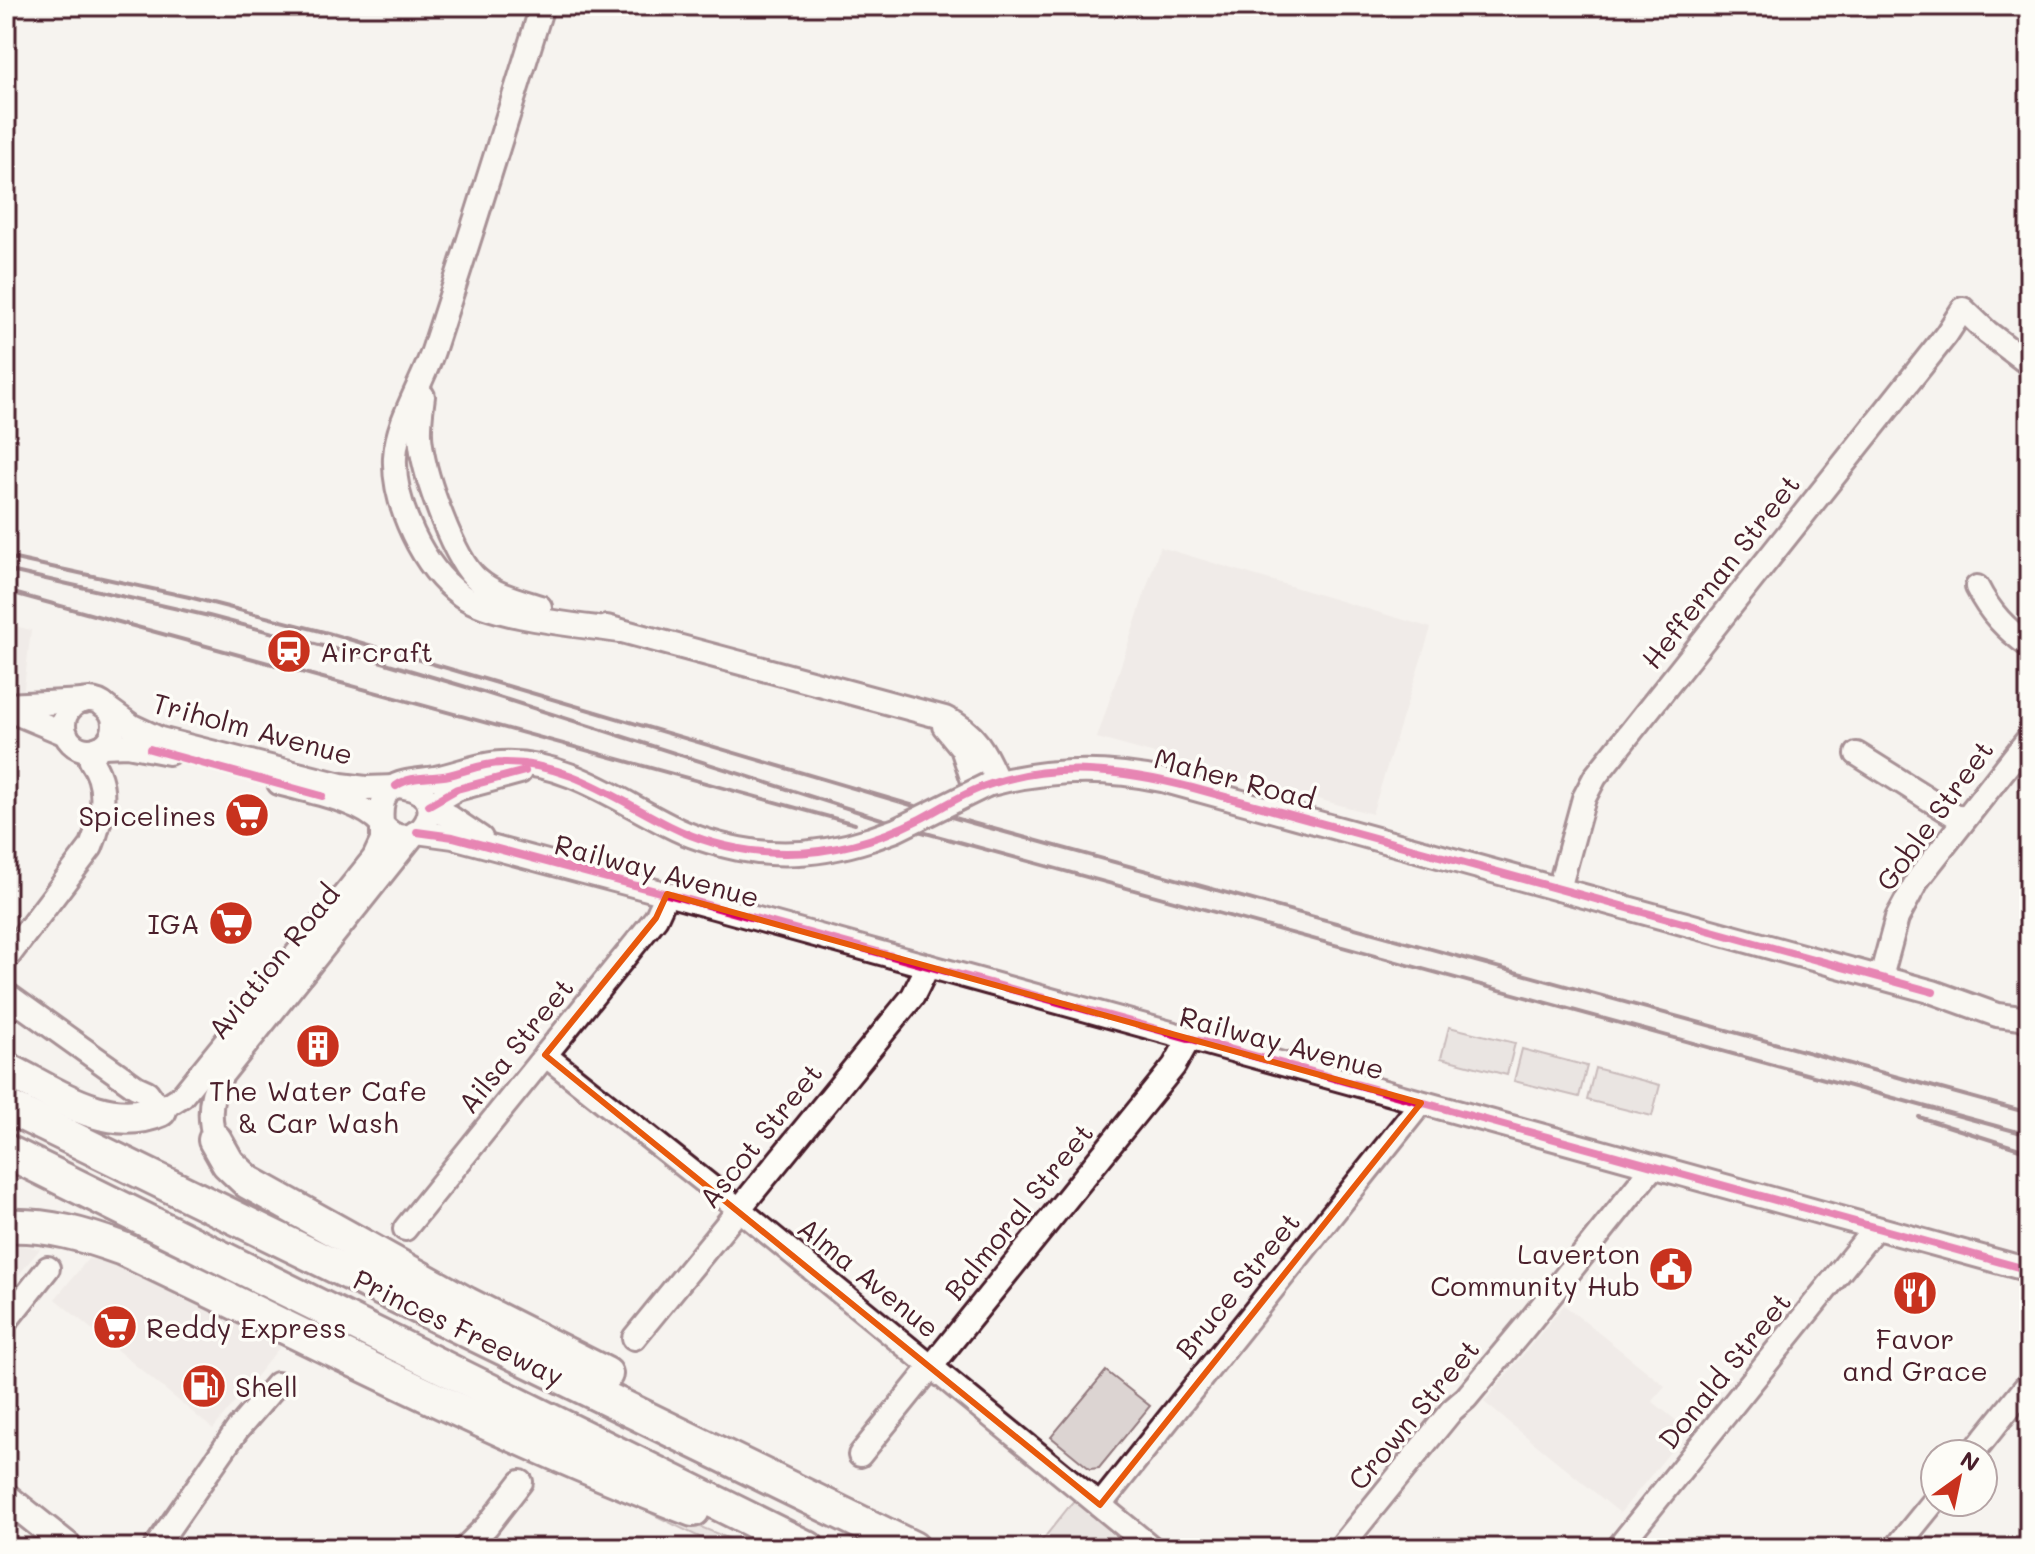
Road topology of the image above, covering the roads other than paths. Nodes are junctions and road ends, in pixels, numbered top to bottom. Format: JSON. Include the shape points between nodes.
{"nodes":[{"id":1,"x":542,"y":6,"type":"edge"},
{"id":2,"x":2029,"y":364,"type":"edge"},
{"id":3,"x":426,"y":375,"type":"junction"},
{"id":4,"x":441,"y":512,"type":"junction"},
{"id":5,"x":409,"y":523,"type":"junction"},
{"id":6,"x":1977,"y":587,"type":"dead end"},
{"id":7,"x":620,"y":631,"type":"junction"},
{"id":8,"x":2029,"y":646,"type":"edge"},
{"id":9,"x":94,"y":703,"type":"junction"},
{"id":10,"x":6,"y":707,"type":"edge"},
{"id":11,"x":66,"y":734,"type":"junction"},
{"id":12,"x":2029,"y":738,"type":"edge"},
{"id":13,"x":97,"y":752,"type":"junction"},
{"id":14,"x":1857,"y":754,"type":"dead end"},
{"id":15,"x":536,"y":768,"type":"junction"},
{"id":16,"x":984,"y":785,"type":"junction"},
{"id":17,"x":396,"y":786,"type":"junction"},
{"id":18,"x":430,"y":807,"type":"junction"},
{"id":19,"x":1962,"y":820,"type":"junction"},
{"id":20,"x":382,"y":824,"type":"junction"},
{"id":21,"x":416,"y":833,"type":"junction"},
{"id":22,"x":522,"y":857,"type":"junction"},
{"id":23,"x":1559,"y":889,"type":"junction"},
{"id":24,"x":667,"y":894,"type":"junction"},
{"id":25,"x":328,"y":929,"type":"junction"},
{"id":26,"x":6,"y":959,"type":"edge"},
{"id":27,"x":928,"y":966,"type":"junction"},
{"id":28,"x":1881,"y":977,"type":"junction"},
{"id":29,"x":1933,"y":992,"type":"junction"},
{"id":30,"x":6,"y":994,"type":"edge"},
{"id":31,"x":2029,"y":1004,"type":"edge"},
{"id":32,"x":2029,"y":1019,"type":"edge"},
{"id":33,"x":238,"y":1038,"type":"junction"},
{"id":34,"x":1189,"y":1039,"type":"junction"},
{"id":35,"x":545,"y":1055,"type":"junction"},
{"id":36,"x":6,"y":1069,"type":"edge"},
{"id":37,"x":1421,"y":1103,"type":"junction"},
{"id":38,"x":6,"y":1106,"type":"edge"},
{"id":39,"x":160,"y":1110,"type":"junction"},
{"id":40,"x":215,"y":1140,"type":"joint"},
{"id":41,"x":6,"y":1151,"type":"edge"},
{"id":42,"x":1652,"y":1168,"type":"junction"},
{"id":43,"x":739,"y":1209,"type":"junction"},
{"id":44,"x":6,"y":1226,"type":"edge"},
{"id":45,"x":1875,"y":1228,"type":"junction"},
{"id":46,"x":405,"y":1229,"type":"dead end"},
{"id":47,"x":48,"y":1268,"type":"dead end"},
{"id":48,"x":2029,"y":1270,"type":"edge"},
{"id":49,"x":6,"y":1321,"type":"edge"},
{"id":50,"x":634,"y":1338,"type":"dead end"},
{"id":51,"x":930,"y":1365,"type":"junction"},
{"id":52,"x":2029,"y":1383,"type":"edge"},
{"id":53,"x":277,"y":1384,"type":"dead end"},
{"id":54,"x":1985,"y":1438,"type":"edge"},
{"id":55,"x":860,"y":1455,"type":"dead end"},
{"id":56,"x":521,"y":1482,"type":"dead end"},
{"id":57,"x":6,"y":1497,"type":"edge"},
{"id":58,"x":1100,"y":1505,"type":"junction"},
{"id":59,"x":1920,"y":1518,"type":"edge"},
{"id":60,"x":70,"y":1548,"type":"edge"},
{"id":61,"x":155,"y":1548,"type":"edge"},
{"id":62,"x":465,"y":1548,"type":"edge"},
{"id":63,"x":793,"y":1548,"type":"edge"},
{"id":64,"x":808,"y":1548,"type":"edge"},
{"id":65,"x":913,"y":1548,"type":"edge"},
{"id":66,"x":931,"y":1548,"type":"edge"},
{"id":67,"x":1152,"y":1548,"type":"edge"},
{"id":68,"x":1340,"y":1548,"type":"edge"},
{"id":69,"x":1618,"y":1548,"type":"edge"},
{"id":70,"x":1896,"y":1548,"type":"edge"}],
"edges":[{"from":1,"to":3,"type":"street"},
{"from":2,"to":23,"type":"street","name":"Heffernan Street","via":[[1963,309],[1595,777],[1584,798]]},
{"from":3,"to":4,"type":"street","via":[[421,447]]},
{"from":3,"to":5,"type":"street","via":[[395,455]]},
{"from":4,"to":5,"type":"street"},
{"from":4,"to":7,"type":"street","via":[[461,559],[482,584],[513,599]]},
{"from":5,"to":7,"type":"street","via":[[442,578],[472,602],[499,612]]},
{"from":6,"to":8,"type":"street","via":[[2002,626]]},
{"from":7,"to":16,"type":"street","via":[[945,718],[982,748]]},
{"from":9,"to":10,"type":"street"},
{"from":9,"to":11,"type":"street","via":[[73,706],[66,716]]},
{"from":9,"to":13,"type":"street","via":[[109,711],[114,726]]},
{"from":9,"to":17,"type":"street","name":"Triholm Avenue","via":[[173,742],[341,785]]},
{"from":10,"to":11,"type":"street"},
{"from":11,"to":13,"type":"street","via":[[79,748]]},
{"from":12,"to":19,"type":"street","name":"Goble Street"},
{"from":13,"to":20,"type":"street","name":"Triholm Avenue","via":[[127,745],[150,749],[359,807]]},
{"from":13,"to":26,"type":"street","via":[[103,801],[91,847]]},
{"from":14,"to":19,"type":"street"},
{"from":15,"to":16,"type":"street","name":"Maher Road","bridge":true,"via":[[579,778],[685,833],[739,849],[804,853],[837,849],[903,827]]},
{"from":15,"to":17,"type":"street","name":"Maher Road","via":[[493,764]]},
{"from":15,"to":18,"type":"street","name":"Maher Road","via":[[457,789]]},
{"from":16,"to":23,"type":"street","name":"Maher Road","via":[[1065,770],[1138,775]]},
{"from":17,"to":18,"type":"street","via":[[420,793]]},
{"from":17,"to":20,"type":"street","via":[[382,802]]},
{"from":18,"to":21,"type":"street","via":[[427,823]]},
{"from":18,"to":22,"type":"street","name":"Railway Avenue"},
{"from":19,"to":28,"type":"street","name":"Goble Street","via":[[1918,879],[1897,918]]},
{"from":20,"to":21,"type":"street","via":[[397,836]]},
{"from":20,"to":25,"type":"street","name":"Aviation Road","via":[[378,854]]},
{"from":21,"to":22,"type":"street","name":"Railway Avenue","via":[[453,837]]},
{"from":21,"to":25,"type":"street","name":"Aviation Road"},
{"from":22,"to":24,"type":"street","name":"Railway Avenue"},
{"from":23,"to":28,"type":"street","name":"Maher Road"},
{"from":24,"to":27,"type":"street","name":"Railway Avenue"},
{"from":24,"to":35,"type":"street","name":"Ailsa Street","via":[[656,918]]},
{"from":25,"to":33,"type":"street","name":"Aviation Road"},
{"from":27,"to":34,"type":"street","name":"Railway Avenue"},
{"from":27,"to":43,"type":"street","name":"Ascot Street","via":[[913,996]]},
{"from":28,"to":29,"type":"street","name":"Maher Road"},
{"from":29,"to":31,"type":"street","name":"Maher Road"},
{"from":29,"to":32,"type":"street","name":"Maher Road","via":[[1997,1015]]},
{"from":30,"to":39,"type":"street","via":[[147,1092]]},
{"from":33,"to":39,"type":"street","name":"Aviation Road","via":[[182,1096]]},
{"from":33,"to":40,"type":"street","name":"Aviation Road","via":[[213,1093],[210,1117]]},
{"from":34,"to":37,"type":"street","name":"Railway Avenue"},
{"from":34,"to":51,"type":"street","name":"Balmoral Street","via":[[1174,1066]]},
{"from":35,"to":43,"type":"street","name":"Alma Avenue"},
{"from":35,"to":46,"type":"street","name":"Ailsa Street"},
{"from":36,"to":39,"type":"highway","via":[[110,1116],[138,1118]]},
{"from":37,"to":42,"type":"street","name":"Railway Avenue"},
{"from":37,"to":58,"type":"street","name":"Bruce Street"},
{"from":38,"to":65,"type":"highway","name":"Princes Freeway"},
{"from":40,"to":66,"type":"highway","via":[[248,1182],[467,1304]]},
{"from":41,"to":64,"type":"highway","name":"Princes Freeway"},
{"from":42,"to":45,"type":"street","name":"Railway Avenue"},
{"from":42,"to":68,"type":"street","name":"Crown Street"},
{"from":43,"to":50,"type":"street","name":"Ascot Street"},
{"from":43,"to":51,"type":"street","name":"Alma Avenue"},
{"from":44,"to":63,"type":"highway","via":[[69,1232],[123,1249],[458,1410],[634,1488]]},
{"from":45,"to":48,"type":"street","name":"Railway Avenue"},
{"from":45,"to":69,"type":"street","name":"Donald Street"},
{"from":47,"to":49,"type":"street"},
{"from":51,"to":55,"type":"street","name":"Balmoral Street"},
{"from":51,"to":58,"type":"street","name":"Alma Avenue"},
{"from":52,"to":54,"type":"street"},
{"from":53,"to":61,"type":"street","via":[[237,1430]]},
{"from":56,"to":62,"type":"street"},
{"from":57,"to":60,"type":"main road"},
{"from":58,"to":67,"type":"street","name":"Alma Avenue"},
{"from":59,"to":70,"type":"street"}]}
